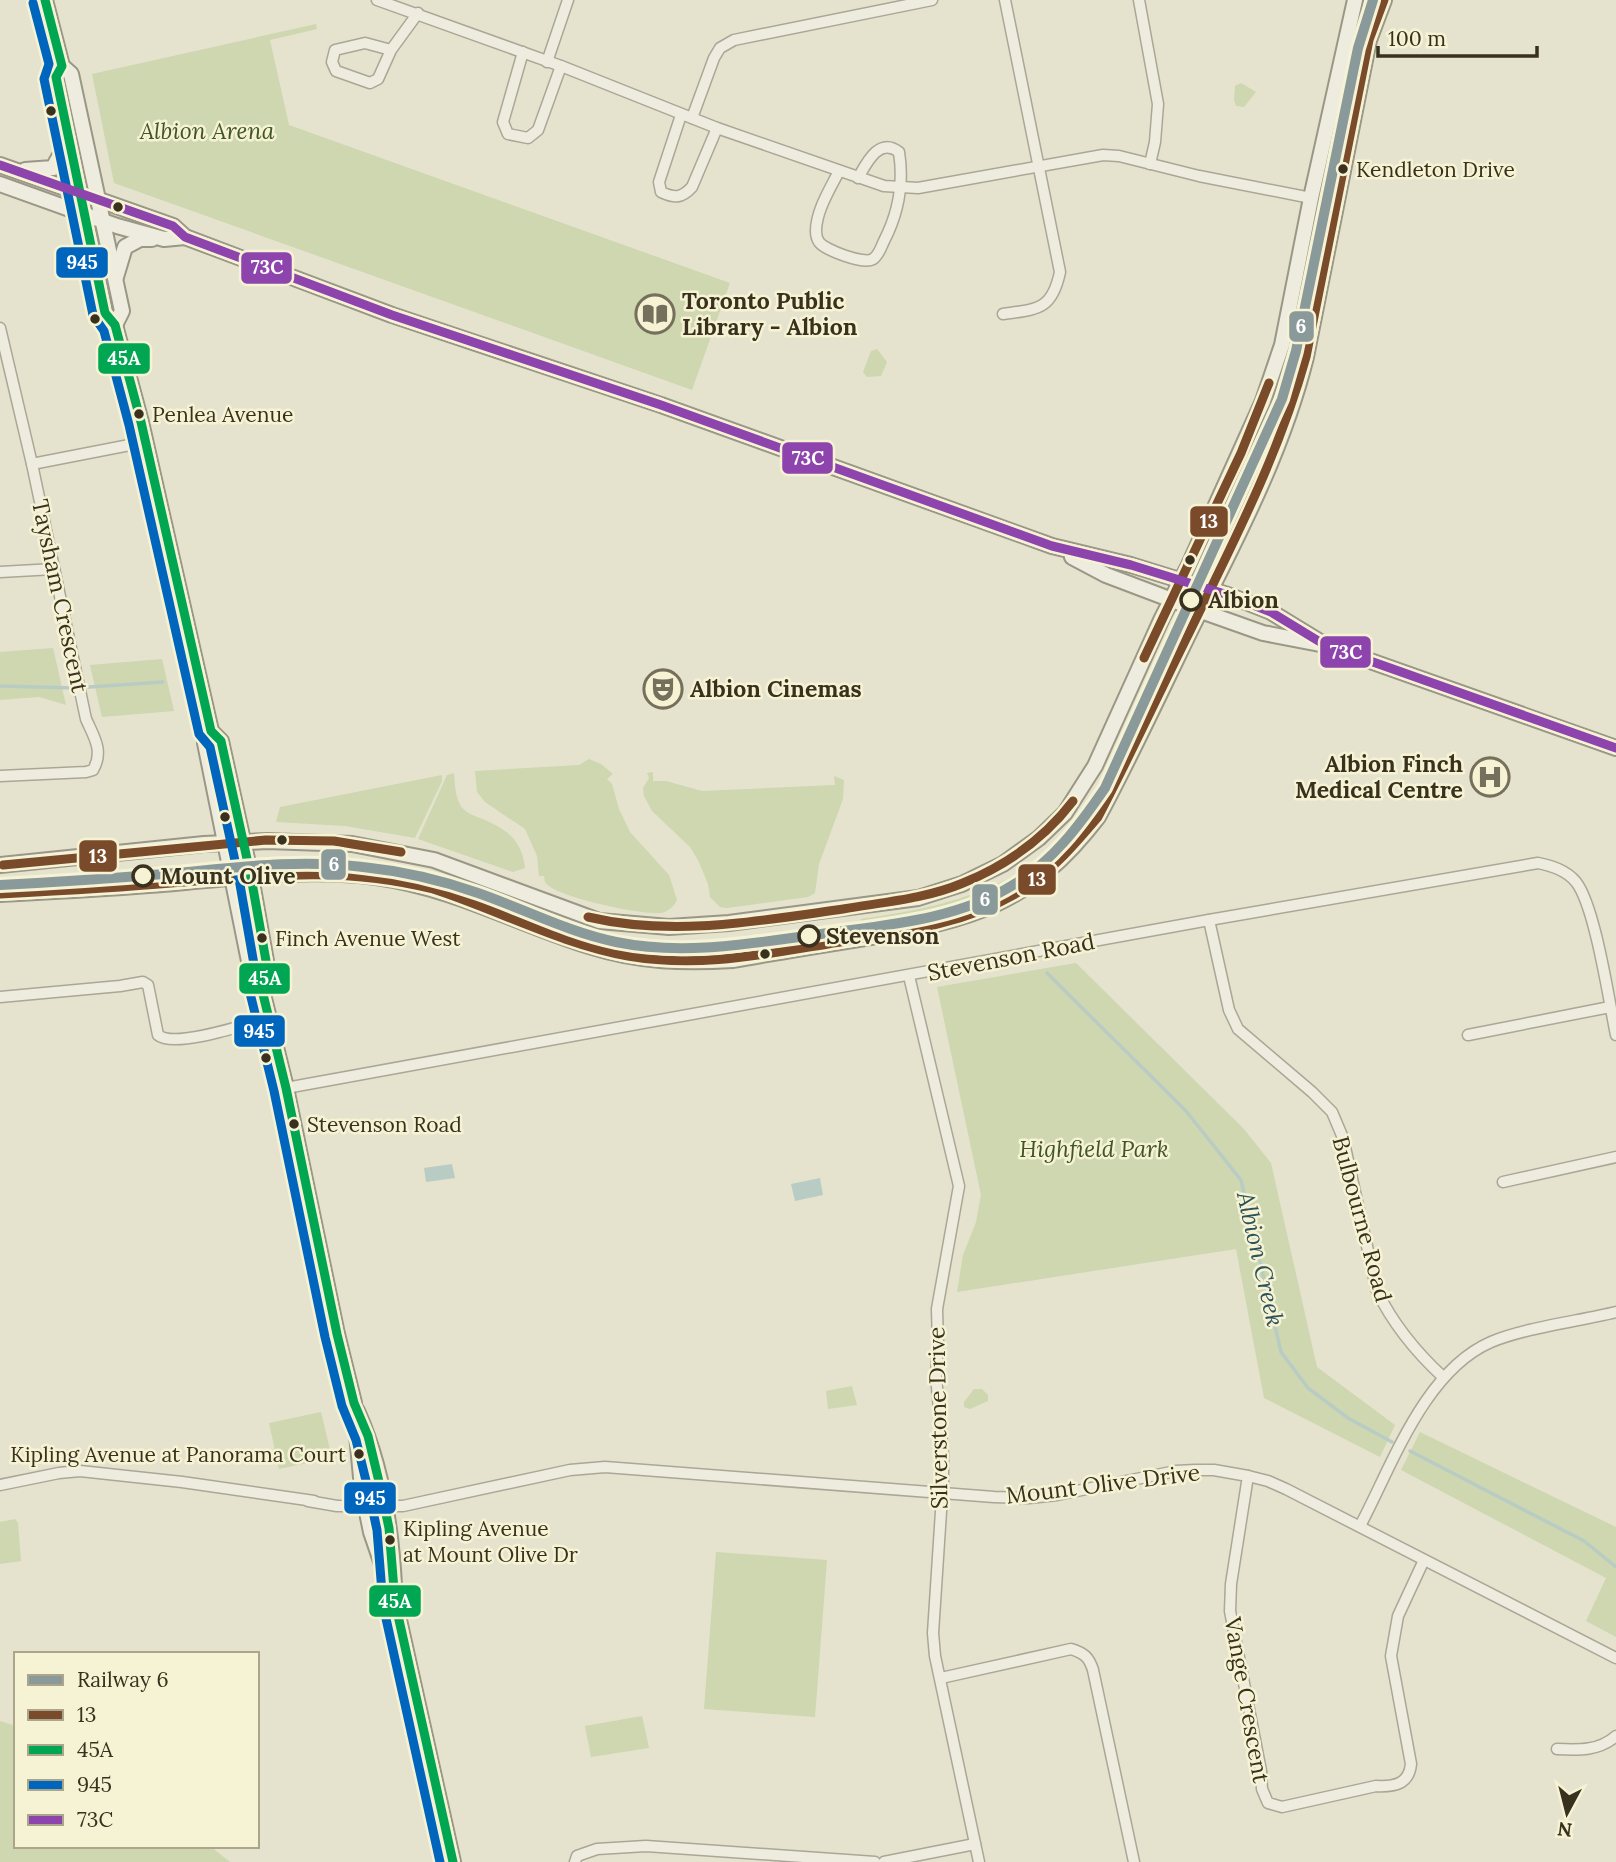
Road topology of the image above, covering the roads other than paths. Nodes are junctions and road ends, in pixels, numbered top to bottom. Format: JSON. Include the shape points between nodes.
{"nodes":[{"id":1,"x":45,"y":0,"type":"edge"},
{"id":2,"x":377,"y":0,"type":"edge"},
{"id":3,"x":568,"y":0,"type":"edge"},
{"id":4,"x":932,"y":0,"type":"edge"},
{"id":5,"x":1005,"y":0,"type":"edge"},
{"id":6,"x":1139,"y":0,"type":"edge"},
{"id":7,"x":1355,"y":0,"type":"edge"},
{"id":8,"x":1384,"y":0,"type":"edge"},
{"id":9,"x":418,"y":13,"type":"junction"},
{"id":10,"x":391,"y":50,"type":"junction"},
{"id":11,"x":523,"y":52,"type":"junction"},
{"id":12,"x":547,"y":62,"type":"junction"},
{"id":13,"x":62,"y":66,"type":"junction"},
{"id":14,"x":561,"y":66,"type":"junction"},
{"id":15,"x":681,"y":115,"type":"junction"},
{"id":16,"x":692,"y":118,"type":"junction"},
{"id":17,"x":716,"y":128,"type":"junction"},
{"id":18,"x":69,"y":139,"type":"junction"},
{"id":19,"x":1150,"y":164,"type":"junction"},
{"id":20,"x":0,"y":165,"type":"edge"},
{"id":21,"x":1038,"y":167,"type":"junction"},
{"id":22,"x":18,"y":170,"type":"junction"},
{"id":23,"x":839,"y":171,"type":"junction"},
{"id":24,"x":859,"y":178,"type":"junction"},
{"id":25,"x":0,"y":184,"type":"edge"},
{"id":26,"x":901,"y":189,"type":"junction"},
{"id":27,"x":81,"y":193,"type":"junction"},
{"id":28,"x":1311,"y":198,"type":"junction"},
{"id":29,"x":99,"y":199,"type":"junction"},
{"id":30,"x":85,"y":216,"type":"junction"},
{"id":31,"x":103,"y":221,"type":"junction"},
{"id":32,"x":185,"y":237,"type":"junction"},
{"id":33,"x":164,"y":239,"type":"junction"},
{"id":34,"x":115,"y":281,"type":"junction"},
{"id":35,"x":1003,"y":314,"type":"dead end"},
{"id":36,"x":115,"y":325,"type":"junction"},
{"id":37,"x":0,"y":328,"type":"edge"},
{"id":38,"x":145,"y":442,"type":"junction"},
{"id":39,"x":32,"y":464,"type":"junction"},
{"id":40,"x":1052,"y":546,"type":"junction"},
{"id":41,"x":54,"y":569,"type":"junction"},
{"id":42,"x":0,"y":572,"type":"edge"},
{"id":43,"x":1180,"y":581,"type":"junction"},
{"id":44,"x":1212,"y":591,"type":"junction"},
{"id":45,"x":1171,"y":600,"type":"junction"},
{"id":46,"x":1201,"y":611,"type":"junction"},
{"id":47,"x":1325,"y":645,"type":"junction"},
{"id":48,"x":211,"y":731,"type":"junction"},
{"id":49,"x":1616,"y":748,"type":"edge"},
{"id":50,"x":0,"y":776,"type":"edge"},
{"id":51,"x":243,"y":842,"type":"junction"},
{"id":52,"x":226,"y":843,"type":"junction"},
{"id":53,"x":0,"y":865,"type":"edge"},
{"id":54,"x":251,"y":877,"type":"junction"},
{"id":55,"x":232,"y":878,"type":"junction"},
{"id":56,"x":0,"y":894,"type":"edge"},
{"id":57,"x":1209,"y":920,"type":"junction"},
{"id":58,"x":909,"y":976,"type":"junction"},
{"id":59,"x":261,"y":986,"type":"junction"},
{"id":60,"x":0,"y":997,"type":"edge"},
{"id":61,"x":1610,"y":1007,"type":"junction"},
{"id":62,"x":269,"y":1018,"type":"junction"},
{"id":63,"x":1468,"y":1035,"type":"dead end"},
{"id":64,"x":1616,"y":1035,"type":"edge"},
{"id":65,"x":286,"y":1088,"type":"junction"},
{"id":66,"x":1616,"y":1157,"type":"edge"},
{"id":67,"x":1503,"y":1182,"type":"dead end"},
{"id":68,"x":1616,"y":1312,"type":"edge"},
{"id":69,"x":1443,"y":1377,"type":"junction"},
{"id":70,"x":354,"y":1403,"type":"junction"},
{"id":71,"x":1248,"y":1476,"type":"junction"},
{"id":72,"x":0,"y":1485,"type":"edge"},
{"id":73,"x":942,"y":1493,"type":"junction"},
{"id":74,"x":384,"y":1506,"type":"junction"},
{"id":75,"x":366,"y":1507,"type":"junction"},
{"id":76,"x":1360,"y":1526,"type":"junction"},
{"id":77,"x":1424,"y":1560,"type":"junction"},
{"id":78,"x":395,"y":1602,"type":"junction"},
{"id":79,"x":1616,"y":1658,"type":"edge"},
{"id":80,"x":941,"y":1678,"type":"junction"},
{"id":81,"x":1616,"y":1736,"type":"edge"},
{"id":82,"x":1557,"y":1749,"type":"dead end"},
{"id":83,"x":975,"y":1844,"type":"junction"},
{"id":84,"x":761,"y":1858,"type":"edge"},
{"id":85,"x":453,"y":1862,"type":"edge"},
{"id":86,"x":575,"y":1862,"type":"edge"},
{"id":87,"x":875,"y":1862,"type":"edge"},
{"id":88,"x":884,"y":1862,"type":"edge"},
{"id":89,"x":979,"y":1862,"type":"edge"},
{"id":90,"x":1134,"y":1862,"type":"edge"}],
"edges":[{"from":1,"to":13,"type":"main road"},
{"from":2,"to":9,"type":"street"},
{"from":3,"to":12,"type":"street"},
{"from":4,"to":16,"type":"street","via":[[734,40],[714,58]]},
{"from":5,"to":21,"type":"street"},
{"from":6,"to":19,"type":"street","via":[[1158,104]]},
{"from":7,"to":28,"type":"main road"},
{"from":8,"to":44,"type":"main road","via":[[1369,40],[1296,397],[1268,471]]},
{"from":9,"to":10,"type":"street"},
{"from":9,"to":11,"type":"street"},
{"from":10,"to":10,"type":"street","via":[[365,43],[335,50],[332,62],[336,71],[370,83],[378,79]]},
{"from":11,"to":12,"type":"street"},
{"from":11,"to":14,"type":"street","via":[[503,121],[508,134],[528,138],[538,130]]},
{"from":12,"to":14,"type":"street"},
{"from":13,"to":18,"type":"main road","via":[[56,77]]},
{"from":13,"to":29,"type":"main road","via":[[71,74]]},
{"from":14,"to":15,"type":"street"},
{"from":15,"to":16,"type":"street"},
{"from":15,"to":17,"type":"street","via":[[659,182],[661,192],[673,198],[685,195],[691,187]]},
{"from":16,"to":17,"type":"street"},
{"from":17,"to":23,"type":"street"},
{"from":18,"to":22,"type":"main road","via":[[53,168]]},
{"from":18,"to":27,"type":"main road"},
{"from":19,"to":21,"type":"street","via":[[1103,155]]},
{"from":19,"to":28,"type":"street"},
{"from":20,"to":22,"type":"main road"},
{"from":21,"to":26,"type":"street"},
{"from":21,"to":35,"type":"street","via":[[1060,272],[1049,301],[1027,311]]},
{"from":22,"to":27,"type":"main road"},
{"from":23,"to":24,"type":"street"},
{"from":23,"to":26,"type":"street","via":[[815,234],[825,246],[862,262],[877,257],[895,220]]},
{"from":24,"to":26,"type":"street"},
{"from":24,"to":26,"type":"street","via":[[874,152],[893,147],[899,152]]},
{"from":25,"to":30,"type":"main road"},
{"from":27,"to":29,"type":"main road"},
{"from":27,"to":30,"type":"main road"},
{"from":28,"to":43,"type":"main road","via":[[1274,371]]},
{"from":29,"to":31,"type":"main road"},
{"from":29,"to":32,"type":"main road","via":[[173,226]]},
{"from":30,"to":31,"type":"main road"},
{"from":30,"to":36,"type":"main road","via":[[105,313]]},
{"from":31,"to":33,"type":"main road"},
{"from":31,"to":34,"type":"main road"},
{"from":32,"to":33,"type":"main road"},
{"from":32,"to":40,"type":"main road","via":[[392,315],[661,405]]},
{"from":33,"to":34,"type":"main road","via":[[140,239],[125,247]]},
{"from":34,"to":36,"type":"main road","via":[[122,311]]},
{"from":36,"to":38,"type":"main road"},
{"from":37,"to":39,"type":"street","name":"Taysham Crescent"},
{"from":38,"to":39,"type":"street"},
{"from":38,"to":48,"type":"main road"},
{"from":39,"to":41,"type":"street","name":"Taysham Crescent"},
{"from":40,"to":43,"type":"main road"},
{"from":40,"to":45,"type":"main road","via":[[1106,575]]},
{"from":41,"to":42,"type":"street"},
{"from":41,"to":50,"type":"street","name":"Taysham Crescent","via":[[86,719],[100,749],[98,762],[86,772]]},
{"from":43,"to":44,"type":"main road"},
{"from":43,"to":45,"type":"main road"},
{"from":44,"to":46,"type":"main road"},
{"from":44,"to":47,"type":"main road","via":[[1271,612]]},
{"from":45,"to":46,"type":"main road"},
{"from":45,"to":51,"type":"main road","via":[[1099,756],[1065,813],[1003,864],[929,895],[729,923],[644,926],[599,921],[434,860],[394,850],[328,841]]},
{"from":46,"to":47,"type":"main road","via":[[1264,632]]},
{"from":46,"to":54,"type":"main road","via":[[1121,774],[1098,817],[1076,845],[1024,889],[942,924],[733,960],[668,962],[593,947],[410,883],[353,874]]},
{"from":47,"to":49,"type":"main road"},
{"from":48,"to":51,"type":"main road","via":[[221,741]]},
{"from":48,"to":52,"type":"main road","via":[[205,743]]},
{"from":51,"to":52,"type":"main road"},
{"from":51,"to":54,"type":"main road"},
{"from":52,"to":53,"type":"main road"},
{"from":52,"to":55,"type":"main road"},
{"from":54,"to":55,"type":"main road"},
{"from":54,"to":59,"type":"main road","via":[[268,972]]},
{"from":55,"to":56,"type":"main road"},
{"from":55,"to":59,"type":"main road","via":[[252,976]]},
{"from":57,"to":58,"type":"street","name":"Stevenson Road"},
{"from":57,"to":61,"type":"street","name":"Stevenson Road","via":[[1526,864],[1549,865],[1575,880],[1586,900]]},
{"from":57,"to":69,"type":"street","name":"Bulbourne Road","via":[[1229,1010],[1238,1029],[1332,1112],[1343,1138],[1377,1291],[1388,1314]]},
{"from":58,"to":65,"type":"street","name":"Stevenson Road"},
{"from":58,"to":73,"type":"street","name":"Silverstone Drive","via":[[959,1186],[937,1308]]},
{"from":59,"to":62,"type":"main road"},
{"from":60,"to":62,"type":"street","via":[[143,982],[148,985],[158,1035],[167,1040]]},
{"from":61,"to":63,"type":"street"},
{"from":61,"to":64,"type":"street","name":"Stevenson Road"},
{"from":62,"to":65,"type":"main road"},
{"from":65,"to":70,"type":"main road"},
{"from":66,"to":67,"type":"street"},
{"from":68,"to":69,"type":"street","via":[[1490,1342]]},
{"from":69,"to":76,"type":"street","via":[[1420,1410]]},
{"from":70,"to":74,"type":"main road","via":[[369,1436]]},
{"from":70,"to":75,"type":"main road"},
{"from":71,"to":73,"type":"street","name":"Mount Olive Drive","via":[[1214,1470],[1175,1471],[1029,1498]]},
{"from":71,"to":76,"type":"street","name":"Mount Olive Drive","via":[[1277,1485]]},
{"from":71,"to":77,"type":"street","name":"Vange Crescent","via":[[1230,1611],[1268,1803],[1282,1807],[1391,1786],[1410,1773],[1391,1656],[1398,1616]]},
{"from":72,"to":75,"type":"street","name":"Mount Olive Drive","via":[[80,1471]]},
{"from":73,"to":74,"type":"street","name":"Mount Olive Drive","via":[[588,1467]]},
{"from":73,"to":80,"type":"street","name":"Silverstone Drive","via":[[933,1607]]},
{"from":74,"to":75,"type":"street","name":"Mount Olive Drive"},
{"from":74,"to":78,"type":"main road"},
{"from":75,"to":78,"type":"main road"},
{"from":76,"to":77,"type":"street","name":"Mount Olive Drive"},
{"from":77,"to":79,"type":"street","name":"Mount Olive Drive"},
{"from":78,"to":85,"type":"main road"},
{"from":80,"to":83,"type":"street","name":"Silverstone Drive"},
{"from":80,"to":90,"type":"street","via":[[1071,1649],[1082,1652],[1093,1670]]},
{"from":81,"to":82,"type":"street","via":[[1582,1751]]},
{"from":83,"to":88,"type":"street"},
{"from":83,"to":89,"type":"street","name":"Silverstone Drive"},
{"from":84,"to":86,"type":"street","via":[[646,1846],[597,1849],[577,1856]]},
{"from":84,"to":87,"type":"street"}]}
